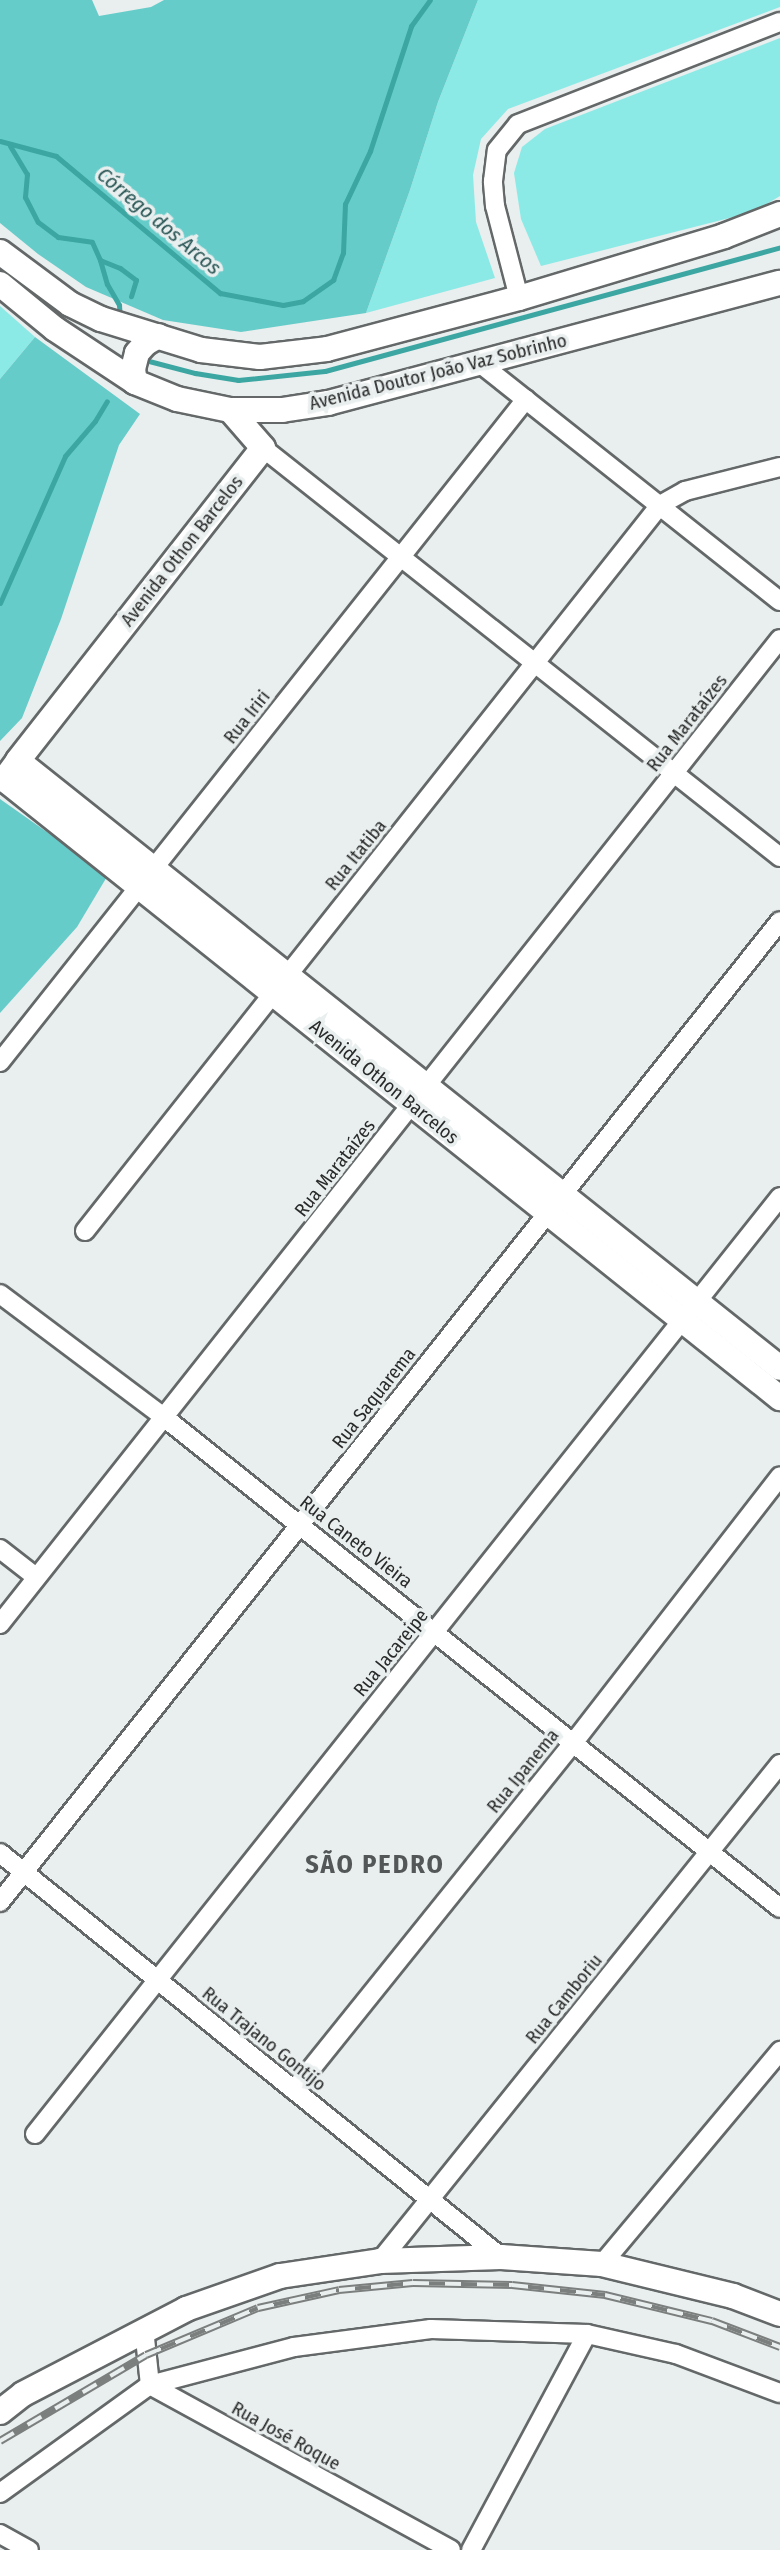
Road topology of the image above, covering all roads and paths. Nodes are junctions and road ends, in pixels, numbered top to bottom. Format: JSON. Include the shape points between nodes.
{"nodes":[{"id":1,"x":780,"y":22,"type":"edge"},
{"id":2,"x":780,"y":214,"type":"edge"},
{"id":3,"x":0,"y":252,"type":"edge"},
{"id":4,"x":780,"y":283,"type":"edge"},
{"id":5,"x":0,"y":284,"type":"edge"},
{"id":6,"x":519,"y":298,"type":"junction"},
{"id":7,"x":158,"y":336,"type":"junction"},
{"id":8,"x":482,"y":365,"type":"junction"},
{"id":9,"x":135,"y":382,"type":"junction"},
{"id":10,"x":526,"y":399,"type":"junction"},
{"id":11,"x":230,"y":410,"type":"junction"},
{"id":12,"x":263,"y":448,"type":"junction"},
{"id":13,"x":780,"y":467,"type":"edge"},
{"id":14,"x":660,"y":505,"type":"junction"},
{"id":15,"x":402,"y":555,"type":"junction"},
{"id":16,"x":780,"y":601,"type":"edge"},
{"id":17,"x":780,"y":639,"type":"edge"},
{"id":18,"x":538,"y":663,"type":"junction"},
{"id":19,"x":18,"y":761,"type":"junction"},
{"id":20,"x":674,"y":773,"type":"junction"},
{"id":21,"x":780,"y":857,"type":"edge"},
{"id":22,"x":153,"y":868,"type":"junction"},
{"id":23,"x":138,"y":888,"type":"junction"},
{"id":24,"x":780,"y":921,"type":"edge"},
{"id":25,"x":279,"y":983,"type":"junction"},
{"id":26,"x":0,"y":1062,"type":"edge"},
{"id":27,"x":419,"y":1096,"type":"junction"},
{"id":28,"x":780,"y":1197,"type":"edge"},
{"id":29,"x":555,"y":1204,"type":"junction"},
{"id":30,"x":85,"y":1231,"type":"dead end"},
{"id":31,"x":0,"y":1294,"type":"edge"},
{"id":32,"x":690,"y":1311,"type":"junction"},
{"id":33,"x":780,"y":1368,"type":"edge"},
{"id":34,"x":780,"y":1398,"type":"edge"},
{"id":35,"x":165,"y":1418,"type":"junction"},
{"id":36,"x":780,"y":1476,"type":"edge"},
{"id":37,"x":300,"y":1525,"type":"junction"},
{"id":38,"x":0,"y":1549,"type":"edge"},
{"id":39,"x":36,"y":1577,"type":"junction"},
{"id":40,"x":0,"y":1624,"type":"edge"},
{"id":41,"x":435,"y":1631,"type":"junction"},
{"id":42,"x":573,"y":1741,"type":"junction"},
{"id":43,"x":780,"y":1764,"type":"edge"},
{"id":44,"x":709,"y":1851,"type":"junction"},
{"id":45,"x":0,"y":1853,"type":"edge"},
{"id":46,"x":24,"y":1872,"type":"junction"},
{"id":47,"x":0,"y":1902,"type":"edge"},
{"id":48,"x":780,"y":1908,"type":"edge"},
{"id":49,"x":157,"y":1980,"type":"junction"},
{"id":50,"x":780,"y":2051,"type":"edge"},
{"id":51,"x":294,"y":2090,"type":"junction"},
{"id":52,"x":35,"y":2134,"type":"dead end"},
{"id":53,"x":430,"y":2199,"type":"junction"},
{"id":54,"x":501,"y":2256,"type":"junction"},
{"id":55,"x":380,"y":2261,"type":"junction"},
{"id":56,"x":602,"y":2264,"type":"junction"},
{"id":57,"x":780,"y":2314,"type":"edge"},
{"id":58,"x":145,"y":2329,"type":"junction"},
{"id":59,"x":587,"y":2334,"type":"junction"},
{"id":60,"x":150,"y":2385,"type":"junction"},
{"id":61,"x":780,"y":2393,"type":"edge"},
{"id":62,"x":0,"y":2412,"type":"edge"},
{"id":63,"x":0,"y":2493,"type":"edge"},
{"id":64,"x":0,"y":2534,"type":"edge"},
{"id":65,"x":29,"y":2550,"type":"edge"},
{"id":66,"x":451,"y":2550,"type":"edge"},
{"id":67,"x":471,"y":2550,"type":"edge"}],
"edges":[{"from":1,"to":6,"type":"street","via":[[518,124],[498,150],[492,181]]},
{"from":2,"to":6,"type":"street","via":[[724,236]]},
{"from":3,"to":7,"type":"street","via":[[70,304],[101,319]]},
{"from":4,"to":8,"type":"street","name":"Avenida Doutor João Vaz Sobrinho"},
{"from":5,"to":9,"type":"street","name":"Avenida Doutor João Vaz Sobrinho","via":[[81,348]]},
{"from":6,"to":7,"type":"street","via":[[327,349],[260,357],[201,349]]},
{"from":7,"to":9,"type":"street","via":[[137,354],[132,369]]},
{"from":8,"to":10,"type":"street"},
{"from":8,"to":11,"type":"street","name":"Avenida Doutor João Vaz Sobrinho","via":[[328,403],[282,410]]},
{"from":9,"to":11,"type":"street","name":"Avenida Doutor João Vaz Sobrinho","via":[[177,399]]},
{"from":10,"to":14,"type":"street"},
{"from":10,"to":15,"type":"street","name":"Rua Iriri"},
{"from":11,"to":12,"type":"street"},
{"from":12,"to":15,"type":"street"},
{"from":12,"to":19,"type":"street","name":"Avenida Othon Barcelos"},
{"from":13,"to":14,"type":"street","via":[[685,491]]},
{"from":14,"to":16,"type":"street"},
{"from":14,"to":18,"type":"street","name":"Rua Itatiba"},
{"from":15,"to":18,"type":"street"},
{"from":15,"to":22,"type":"street","name":"Rua Iriri"},
{"from":17,"to":20,"type":"street","name":"Rua Marataízes"},
{"from":18,"to":20,"type":"street"},
{"from":18,"to":25,"type":"street","name":"Rua Itatiba"},
{"from":19,"to":22,"type":"street","name":"Avenida Othon Barcelos"},
{"from":19,"to":23,"type":"street","name":"Avenida Othon Barcelos","via":[[8,782]]},
{"from":20,"to":21,"type":"street"},
{"from":20,"to":27,"type":"street","name":"Rua Marataízes"},
{"from":22,"to":23,"type":"street","name":"Rua Iriri"},
{"from":22,"to":25,"type":"street","name":"Avenida Othon Barcelos"},
{"from":23,"to":25,"type":"street","name":"Avenida Othon Barcelos"},
{"from":23,"to":26,"type":"street","name":"Rua Iriri"},
{"from":24,"to":29,"type":"street","name":"Rua Saquarema"},
{"from":25,"to":27,"type":"street","name":"Avenida Othon Barcelos"},
{"from":25,"to":30,"type":"street","name":"Rua Itatiba"},
{"from":27,"to":29,"type":"street","name":"Avenida Othon Barcelos"},
{"from":27,"to":35,"type":"street","name":"Rua Marataízes"},
{"from":28,"to":32,"type":"street","name":"Rua Jacareipe"},
{"from":29,"to":32,"type":"street","name":"Avenida Othon Barcelos"},
{"from":29,"to":37,"type":"street","name":"Rua Saquarema"},
{"from":31,"to":35,"type":"street","name":"Rua Caneto Vieira"},
{"from":32,"to":33,"type":"street","name":"Avenida Othon Barcelos"},
{"from":32,"to":34,"type":"street","name":"Avenida Othon Barcelos"},
{"from":32,"to":41,"type":"street","name":"Rua Jacareipe"},
{"from":35,"to":37,"type":"street","name":"Rua Caneto Vieira"},
{"from":35,"to":39,"type":"street","name":"Rua Marataízes"},
{"from":36,"to":42,"type":"street","name":"Rua Ipanema"},
{"from":37,"to":41,"type":"street","name":"Rua Caneto Vieira"},
{"from":37,"to":46,"type":"street","name":"Rua Saquarema"},
{"from":38,"to":39,"type":"street"},
{"from":39,"to":40,"type":"street","name":"Rua Marataízes"},
{"from":41,"to":42,"type":"street","name":"Rua Caneto Vieira"},
{"from":41,"to":49,"type":"street","name":"Rua Jacareipe"},
{"from":42,"to":44,"type":"street","name":"Rua Caneto Vieira"},
{"from":42,"to":51,"type":"street","name":"Rua Ipanema"},
{"from":43,"to":44,"type":"street","name":"Rua Camboriu"},
{"from":44,"to":48,"type":"street","name":"Rua Caneto Vieira"},
{"from":44,"to":53,"type":"street","name":"Rua Camboriu"},
{"from":45,"to":46,"type":"street","name":"Rua Trajano Gontijo"},
{"from":46,"to":47,"type":"street","name":"Rua Saquarema"},
{"from":46,"to":49,"type":"street","name":"Rua Trajano Gontijo"},
{"from":49,"to":51,"type":"street","name":"Rua Trajano Gontijo"},
{"from":49,"to":52,"type":"street","name":"Rua Jacareipe"},
{"from":50,"to":56,"type":"street"},
{"from":51,"to":53,"type":"street","name":"Rua Trajano Gontijo"},
{"from":53,"to":54,"type":"street","name":"Rua Trajano Gontijo"},
{"from":53,"to":55,"type":"street","name":"Rua Camboriu"},
{"from":54,"to":55,"type":"street"},
{"from":54,"to":56,"type":"street"},
{"from":55,"to":58,"type":"street","via":[[280,2276],[186,2309]]},
{"from":56,"to":57,"type":"street","via":[[733,2297]]},
{"from":58,"to":60,"type":"street"},
{"from":58,"to":62,"type":"street","via":[[23,2394]]},
{"from":59,"to":60,"type":"street","via":[[418,2331],[294,2347]]},
{"from":59,"to":61,"type":"street","via":[[676,2354]]},
{"from":59,"to":67,"type":"street"},
{"from":60,"to":63,"type":"street"},
{"from":60,"to":66,"type":"street","name":"Rua José Roque"},
{"from":64,"to":65,"type":"street"}]}
